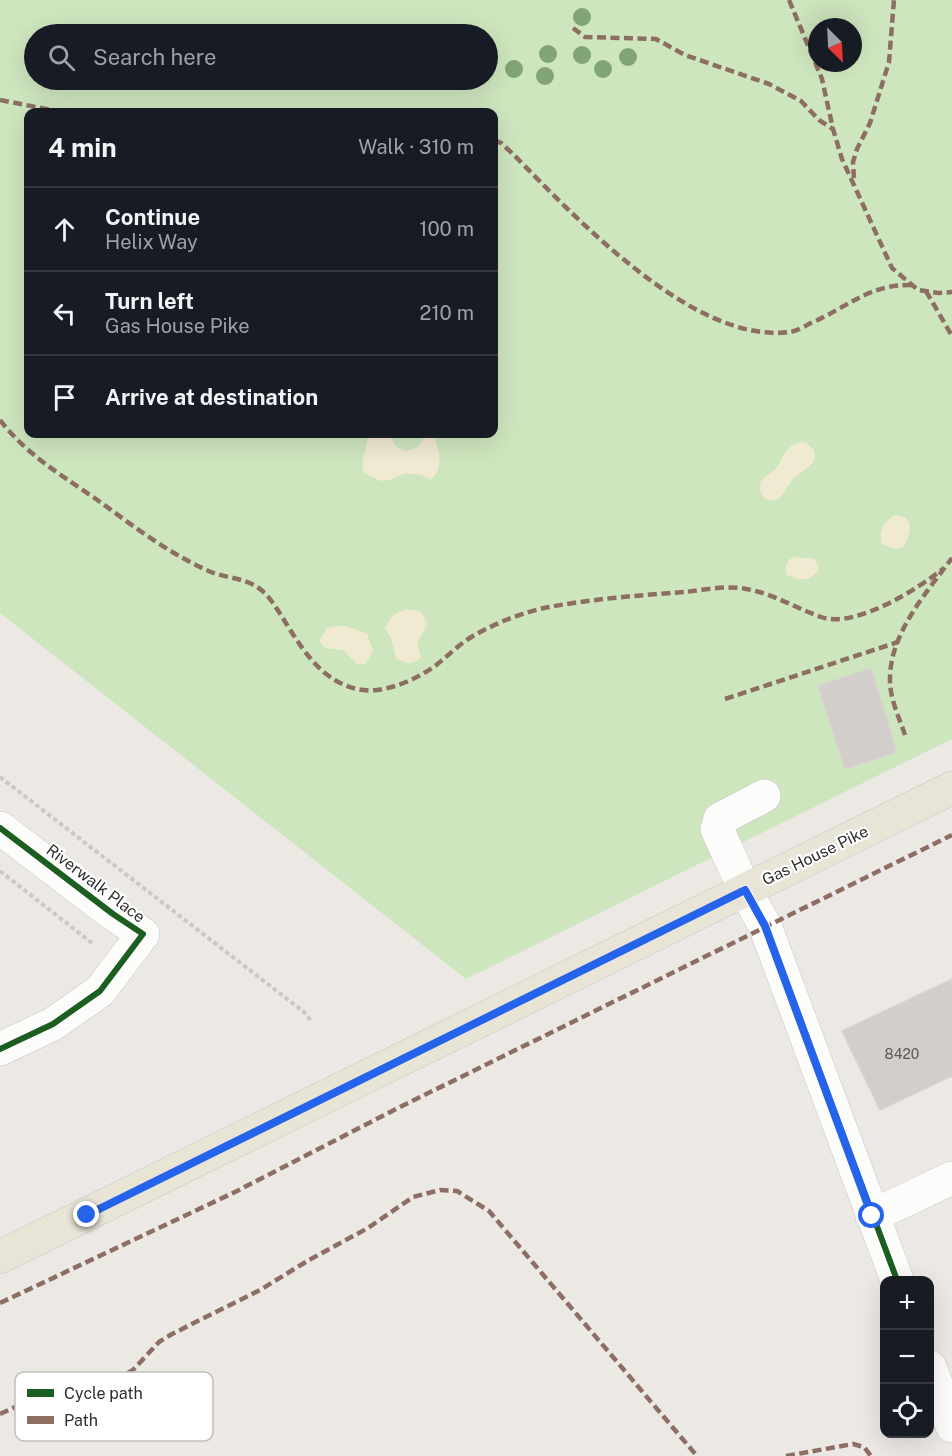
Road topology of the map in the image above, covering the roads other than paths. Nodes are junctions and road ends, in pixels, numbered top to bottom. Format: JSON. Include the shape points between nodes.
{"nodes":[{"id":1,"x":952,"y":788,"type":"edge"},
{"id":2,"x":764,"y":796,"type":"dead end"},
{"id":3,"x":0,"y":828,"type":"edge"},
{"id":4,"x":745,"y":890,"type":"junction"},
{"id":5,"x":0,"y":1049,"type":"edge"},
{"id":6,"x":952,"y":1178,"type":"edge"},
{"id":7,"x":872,"y":1216,"type":"junction"},
{"id":8,"x":0,"y":1257,"type":"edge"},
{"id":9,"x":895,"y":1276,"type":"edge"},
{"id":10,"x":934,"y":1378,"type":"edge"},
{"id":11,"x":952,"y":1426,"type":"edge"}],
"edges":[{"from":1,"to":4,"type":"main road","name":"Gas House Pike"},
{"from":2,"to":4,"type":"street","via":[[720,819],[717,829]]},
{"from":3,"to":5,"type":"street","name":"Riverwalk Place","via":[[143,934],[100,991],[53,1024]]},
{"from":4,"to":7,"type":"street","via":[[765,926]]},
{"from":4,"to":8,"type":"main road","name":"Gas House Pike"},
{"from":6,"to":7,"type":"street"},
{"from":7,"to":9,"type":"street"},
{"from":10,"to":11,"type":"street"}]}
